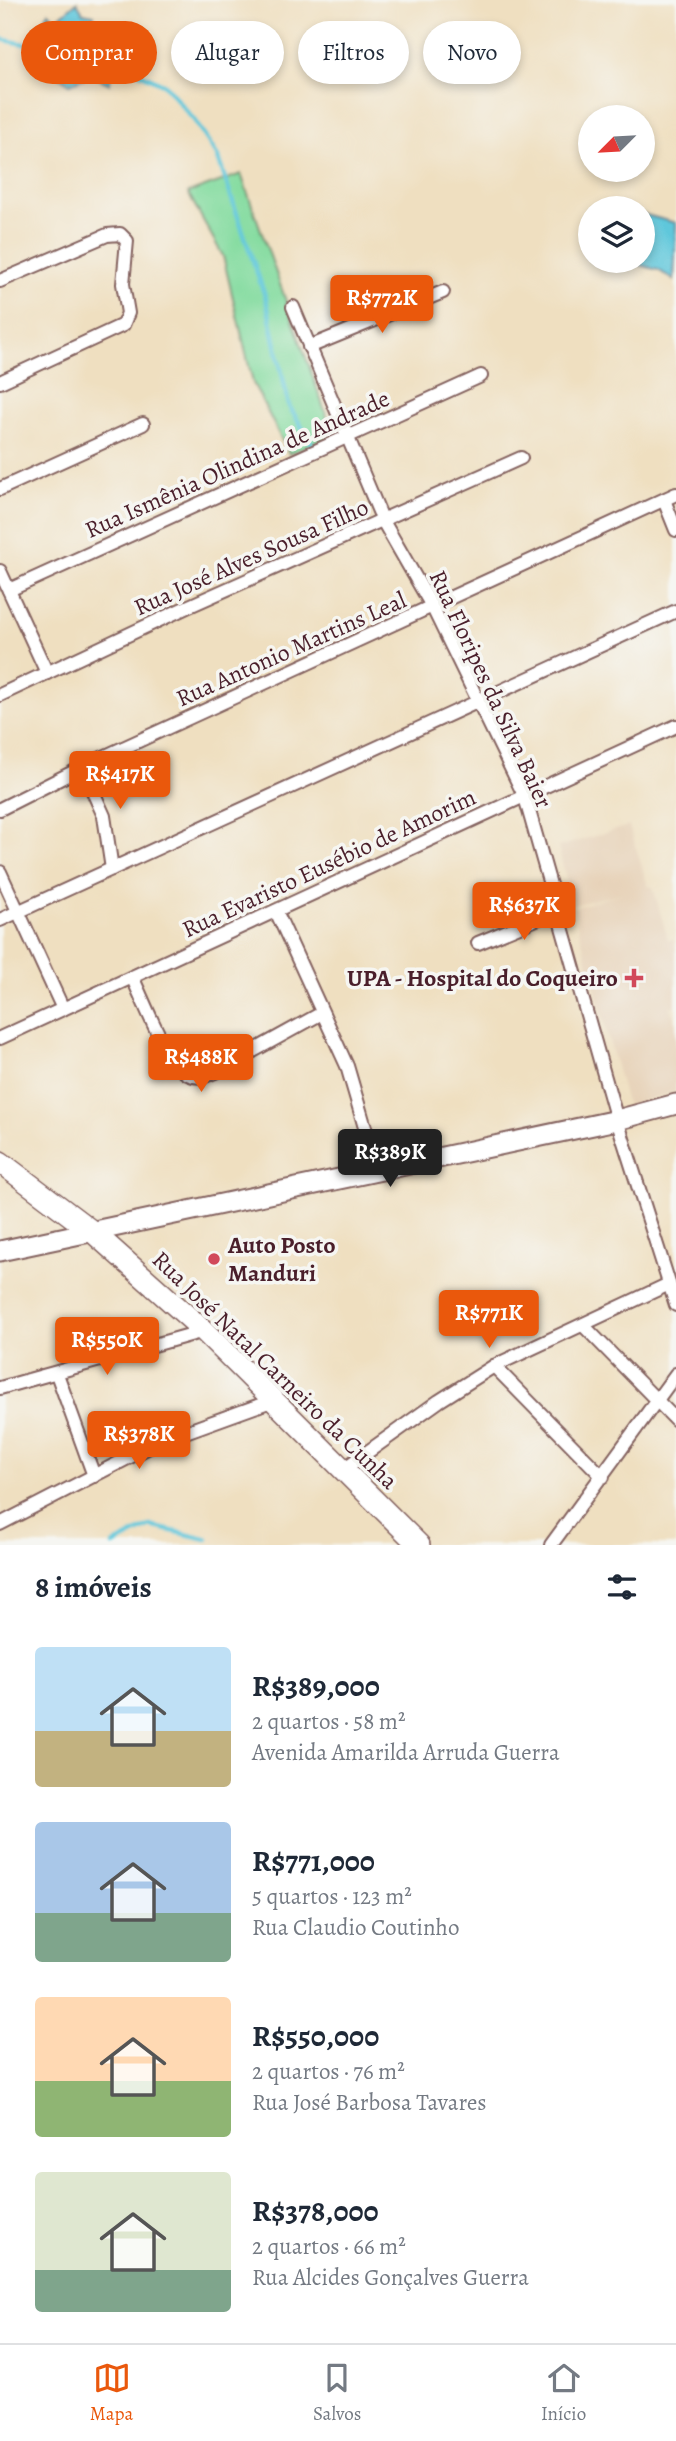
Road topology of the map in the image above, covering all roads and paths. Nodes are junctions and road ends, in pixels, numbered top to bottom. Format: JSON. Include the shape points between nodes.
{"nodes":[{"id":1,"x":0,"y":281,"type":"edge"},
{"id":2,"x":443,"y":292,"type":"dead end"},
{"id":3,"x":293,"y":307,"type":"dead end"},
{"id":4,"x":309,"y":347,"type":"junction"},
{"id":5,"x":481,"y":376,"type":"dead end"},
{"id":6,"x":0,"y":382,"type":"edge"},
{"id":7,"x":142,"y":424,"type":"dead end"},
{"id":8,"x":346,"y":437,"type":"junction"},
{"id":9,"x":521,"y":458,"type":"dead end"},
{"id":10,"x":0,"y":489,"type":"edge"},
{"id":11,"x":676,"y":494,"type":"edge"},
{"id":12,"x":664,"y":500,"type":"junction"},
{"id":13,"x":383,"y":521,"type":"junction"},
{"id":14,"x":676,"y":530,"type":"edge"},
{"id":15,"x":0,"y":571,"type":"edge"},
{"id":16,"x":9,"y":590,"type":"junction"},
{"id":17,"x":433,"y":608,"type":"junction"},
{"id":18,"x":676,"y":611,"type":"edge"},
{"id":19,"x":47,"y":673,"type":"junction"},
{"id":20,"x":0,"y":695,"type":"edge"},
{"id":21,"x":478,"y":702,"type":"junction"},
{"id":22,"x":676,"y":726,"type":"edge"},
{"id":23,"x":82,"y":767,"type":"junction"},
{"id":24,"x":525,"y":797,"type":"junction"},
{"id":25,"x":0,"y":809,"type":"edge"},
{"id":26,"x":112,"y":869,"type":"junction"},
{"id":27,"x":0,"y":872,"type":"edge"},
{"id":28,"x":19,"y":911,"type":"junction"},
{"id":29,"x":276,"y":911,"type":"junction"},
{"id":30,"x":556,"y":911,"type":"junction"},
{"id":31,"x":0,"y":920,"type":"edge"},
{"id":32,"x":478,"y":943,"type":"dead end"},
{"id":33,"x":132,"y":977,"type":"junction"},
{"id":34,"x":63,"y":1009,"type":"junction"},
{"id":35,"x":323,"y":1013,"type":"junction"},
{"id":36,"x":0,"y":1038,"type":"edge"},
{"id":37,"x":676,"y":1104,"type":"edge"},
{"id":38,"x":617,"y":1120,"type":"junction"},
{"id":39,"x":0,"y":1162,"type":"edge"},
{"id":40,"x":378,"y":1172,"type":"junction"},
{"id":41,"x":94,"y":1233,"type":"junction"},
{"id":42,"x":0,"y":1251,"type":"edge"},
{"id":43,"x":669,"y":1284,"type":"junction"},
{"id":44,"x":676,"y":1305,"type":"edge"},
{"id":45,"x":583,"y":1325,"type":"junction"},
{"id":46,"x":204,"y":1331,"type":"junction"},
{"id":47,"x":494,"y":1366,"type":"junction"},
{"id":48,"x":58,"y":1374,"type":"junction"},
{"id":49,"x":676,"y":1374,"type":"edge"},
{"id":50,"x":0,"y":1388,"type":"edge"},
{"id":51,"x":271,"y":1401,"type":"junction"},
{"id":52,"x":658,"y":1401,"type":"junction"},
{"id":53,"x":676,"y":1420,"type":"edge"},
{"id":54,"x":341,"y":1471,"type":"junction"},
{"id":55,"x":93,"y":1476,"type":"junction"},
{"id":56,"x":603,"y":1477,"type":"junction"},
{"id":57,"x":0,"y":1524,"type":"edge"},
{"id":58,"x":410,"y":1542,"type":"edge"},
{"id":59,"x":551,"y":1545,"type":"edge"}],
"edges":[{"from":1,"to":6,"type":"street","via":[[107,235],[125,237],[127,320],[116,330]]},
{"from":2,"to":4,"type":"street"},
{"from":3,"to":4,"type":"street","name":"Rua Floripes da Silva Baier"},
{"from":4,"to":8,"type":"street","name":"Rua Floripes da Silva Baier"},
{"from":5,"to":8,"type":"street","name":"Rua Ismênia Olindina de Andrade"},
{"from":7,"to":10,"type":"street"},
{"from":8,"to":13,"type":"street","name":"Rua Floripes da Silva Baier"},
{"from":8,"to":16,"type":"street","name":"Rua Ismênia Olindina de Andrade"},
{"from":9,"to":13,"type":"street","name":"Rua José Alves Sousa Filho"},
{"from":11,"to":12,"type":"street","name":"Rua Antonio Martins Leal"},
{"from":12,"to":14,"type":"street"},
{"from":12,"to":17,"type":"street","name":"Rua Antonio Martins Leal"},
{"from":13,"to":17,"type":"street","name":"Rua Floripes da Silva Baier"},
{"from":13,"to":19,"type":"street","name":"Rua José Alves Sousa Filho"},
{"from":15,"to":16,"type":"street"},
{"from":16,"to":19,"type":"street"},
{"from":17,"to":21,"type":"street","name":"Rua Floripes da Silva Baier"},
{"from":17,"to":23,"type":"street","name":"Rua Antonio Martins Leal"},
{"from":18,"to":21,"type":"street"},
{"from":19,"to":20,"type":"street","name":"Rua José Alves Sousa Filho"},
{"from":21,"to":24,"type":"street","name":"Rua Floripes da Silva Baier"},
{"from":21,"to":26,"type":"street"},
{"from":22,"to":24,"type":"street","name":"Rua Evaristo Eusébio de Amorim"},
{"from":23,"to":25,"type":"street","name":"Rua Antonio Martins Leal"},
{"from":23,"to":26,"type":"street","via":[[104,816]]},
{"from":24,"to":29,"type":"street","name":"Rua Evaristo Eusébio de Amorim"},
{"from":24,"to":30,"type":"street","name":"Rua Floripes da Silva Baier"},
{"from":26,"to":28,"type":"street"},
{"from":27,"to":28,"type":"street"},
{"from":28,"to":31,"type":"street"},
{"from":28,"to":34,"type":"street"},
{"from":29,"to":33,"type":"street","name":"Rua Evaristo Eusébio de Amorim"},
{"from":29,"to":35,"type":"street"},
{"from":30,"to":32,"type":"street"},
{"from":30,"to":38,"type":"street","name":"Rua Floripes da Silva Baier"},
{"from":33,"to":34,"type":"street","name":"Rua Evaristo Eusébio de Amorim"},
{"from":33,"to":35,"type":"street","via":[[174,1061],[192,1076],[217,1071]]},
{"from":34,"to":36,"type":"street","name":"Rua Evaristo Eusébio de Amorim"},
{"from":35,"to":40,"type":"street","via":[[356,1091]]},
{"from":37,"to":38,"type":"main road"},
{"from":38,"to":40,"type":"main road"},
{"from":38,"to":43,"type":"street","name":"Rua Floripes da Silva Baier"},
{"from":39,"to":41,"type":"main road","name":"Rua José Natal Carneiro da Cunha"},
{"from":40,"to":41,"type":"main road"},
{"from":41,"to":42,"type":"main road"},
{"from":41,"to":46,"type":"main road","name":"Rua José Natal Carneiro da Cunha"},
{"from":43,"to":44,"type":"street","name":"Rua Floripes da Silva Baier"},
{"from":43,"to":45,"type":"street"},
{"from":45,"to":47,"type":"street"},
{"from":45,"to":52,"type":"street"},
{"from":46,"to":48,"type":"street"},
{"from":46,"to":51,"type":"main road","name":"Rua José Natal Carneiro da Cunha"},
{"from":47,"to":54,"type":"street"},
{"from":47,"to":56,"type":"street"},
{"from":48,"to":50,"type":"street"},
{"from":48,"to":55,"type":"street"},
{"from":49,"to":52,"type":"street"},
{"from":51,"to":54,"type":"main road","name":"Rua José Natal Carneiro da Cunha"},
{"from":51,"to":55,"type":"street","via":[[181,1432]]},
{"from":52,"to":53,"type":"street"},
{"from":52,"to":56,"type":"street"},
{"from":54,"to":58,"type":"main road","name":"Rua José Natal Carneiro da Cunha"},
{"from":55,"to":57,"type":"street"},
{"from":56,"to":59,"type":"street"}]}
